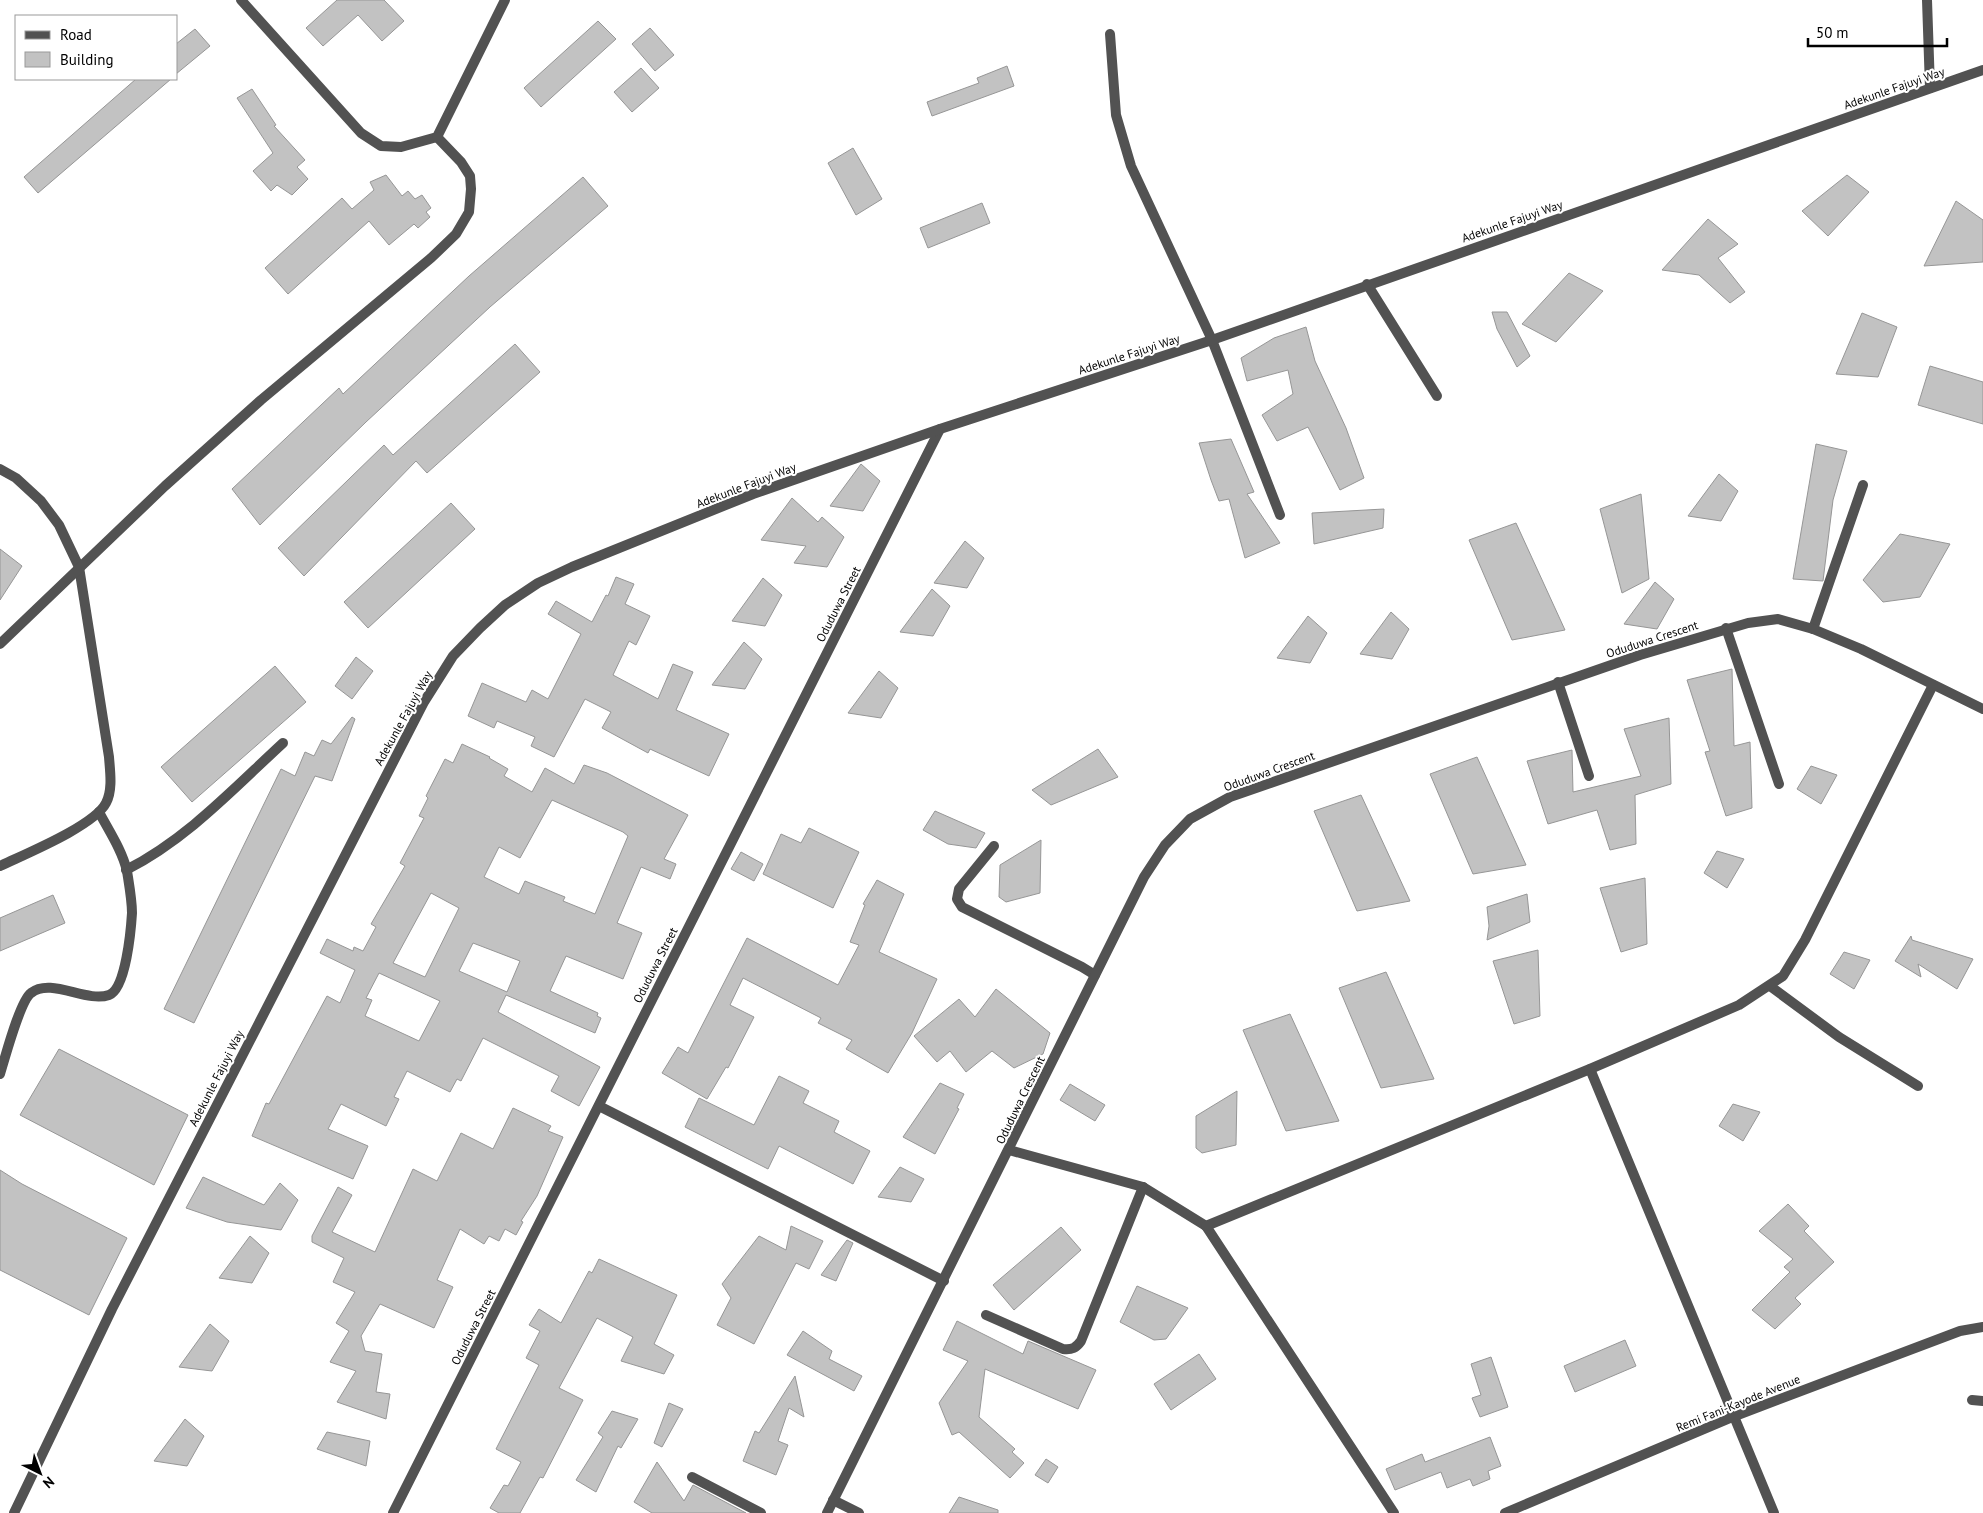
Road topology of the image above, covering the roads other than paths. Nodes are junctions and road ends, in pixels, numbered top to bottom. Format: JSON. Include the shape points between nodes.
{"nodes":[{"id":1,"x":241,"y":0,"type":"edge"},
{"id":2,"x":505,"y":0,"type":"edge"},
{"id":3,"x":1926,"y":0,"type":"edge"},
{"id":4,"x":1110,"y":34,"type":"dead end"},
{"id":5,"x":1983,"y":70,"type":"edge"},
{"id":6,"x":1930,"y":88,"type":"junction"},
{"id":7,"x":437,"y":137,"type":"junction"},
{"id":8,"x":1367,"y":284,"type":"junction"},
{"id":9,"x":1212,"y":340,"type":"junction"},
{"id":10,"x":1437,"y":396,"type":"dead end"},
{"id":11,"x":940,"y":429,"type":"junction"},
{"id":12,"x":0,"y":469,"type":"edge"},
{"id":13,"x":1863,"y":485,"type":"dead end"},
{"id":14,"x":1280,"y":515,"type":"dead end"},
{"id":15,"x":79,"y":567,"type":"junction"},
{"id":16,"x":1726,"y":628,"type":"junction"},
{"id":17,"x":1813,"y":629,"type":"junction"},
{"id":18,"x":0,"y":644,"type":"edge"},
{"id":19,"x":1558,"y":682,"type":"junction"},
{"id":20,"x":1934,"y":685,"type":"junction"},
{"id":21,"x":1983,"y":709,"type":"edge"},
{"id":22,"x":283,"y":743,"type":"dead end"},
{"id":23,"x":1589,"y":776,"type":"dead end"},
{"id":24,"x":1778,"y":784,"type":"dead end"},
{"id":25,"x":99,"y":812,"type":"junction"},
{"id":26,"x":994,"y":846,"type":"dead end"},
{"id":27,"x":0,"y":866,"type":"edge"},
{"id":28,"x":126,"y":870,"type":"junction"},
{"id":29,"x":1095,"y":975,"type":"junction"},
{"id":30,"x":1770,"y":986,"type":"junction"},
{"id":31,"x":1590,"y":1069,"type":"junction"},
{"id":32,"x":0,"y":1074,"type":"edge"},
{"id":33,"x":1918,"y":1086,"type":"dead end"},
{"id":34,"x":599,"y":1106,"type":"junction"},
{"id":35,"x":1010,"y":1150,"type":"junction"},
{"id":36,"x":1142,"y":1187,"type":"junction"},
{"id":37,"x":1206,"y":1226,"type":"junction"},
{"id":38,"x":944,"y":1281,"type":"junction"},
{"id":39,"x":986,"y":1315,"type":"dead end"},
{"id":40,"x":1983,"y":1327,"type":"edge"},
{"id":41,"x":1735,"y":1416,"type":"junction"},
{"id":42,"x":692,"y":1477,"type":"dead end"},
{"id":43,"x":833,"y":1500,"type":"junction"},
{"id":44,"x":14,"y":1513,"type":"edge"},
{"id":45,"x":393,"y":1513,"type":"edge"},
{"id":46,"x":761,"y":1513,"type":"edge"},
{"id":47,"x":827,"y":1513,"type":"edge"},
{"id":48,"x":859,"y":1513,"type":"edge"},
{"id":49,"x":1394,"y":1513,"type":"edge"},
{"id":50,"x":1505,"y":1513,"type":"edge"},
{"id":51,"x":1774,"y":1513,"type":"edge"}],
"edges":[{"from":1,"to":7,"type":"street","via":[[361,133],[381,146],[401,147]]},
{"from":2,"to":7,"type":"street"},
{"from":3,"to":6,"type":"street"},
{"from":4,"to":9,"type":"street","via":[[1116,115],[1131,166]]},
{"from":5,"to":6,"type":"street","name":"Adekunle Fajuyi Way"},
{"from":6,"to":8,"type":"street","name":"Adekunle Fajuyi Way"},
{"from":7,"to":15,"type":"street","via":[[470,176],[469,212],[456,234],[261,400]]},
{"from":8,"to":9,"type":"street","name":"Adekunle Fajuyi Way"},
{"from":8,"to":10,"type":"street"},
{"from":9,"to":11,"type":"street","name":"Adekunle Fajuyi Way"},
{"from":9,"to":14,"type":"street"},
{"from":11,"to":34,"type":"street","name":"Oduduwa Street"},
{"from":11,"to":44,"type":"street","name":"Adekunle Fajuyi Way","via":[[753,494],[572,566],[505,605],[453,656],[424,702],[112,1309]]},
{"from":12,"to":15,"type":"street","via":[[16,478],[41,502],[59,525]]},
{"from":13,"to":17,"type":"street"},
{"from":15,"to":18,"type":"street"},
{"from":15,"to":25,"type":"street","via":[[109,757],[107,802]]},
{"from":16,"to":17,"type":"street","name":"Oduduwa Crescent","via":[[1778,619]]},
{"from":16,"to":19,"type":"street","name":"Oduduwa Crescent"},
{"from":16,"to":24,"type":"street"},
{"from":17,"to":20,"type":"street","name":"Oduduwa Crescent"},
{"from":19,"to":23,"type":"street"},
{"from":19,"to":29,"type":"street","name":"Oduduwa Crescent","via":[[1230,797],[1190,819],[1165,845],[1144,877]]},
{"from":20,"to":21,"type":"street","name":"Oduduwa Crescent"},
{"from":20,"to":30,"type":"street","via":[[1805,940],[1783,976]]},
{"from":22,"to":28,"type":"street","via":[[194,826],[164,849]]},
{"from":25,"to":27,"type":"street","via":[[46,844]]},
{"from":25,"to":28,"type":"street","via":[[119,849]]},
{"from":26,"to":29,"type":"street","via":[[959,889],[957,899],[962,906]]},
{"from":28,"to":32,"type":"street","via":[[132,912],[124,972],[113,993],[96,996],[48,987],[31,992],[24,1003]]},
{"from":29,"to":35,"type":"street","name":"Oduduwa Crescent"},
{"from":30,"to":31,"type":"street","via":[[1739,1005]]},
{"from":30,"to":33,"type":"street","via":[[1839,1037]]},
{"from":31,"to":37,"type":"street"},
{"from":31,"to":41,"type":"street"},
{"from":34,"to":38,"type":"street"},
{"from":34,"to":45,"type":"street","name":"Oduduwa Street"},
{"from":35,"to":36,"type":"street"},
{"from":35,"to":38,"type":"street","name":"Oduduwa Crescent"},
{"from":36,"to":37,"type":"street"},
{"from":36,"to":39,"type":"street","via":[[1077,1346],[1071,1350],[1063,1349]]},
{"from":37,"to":49,"type":"street"},
{"from":38,"to":43,"type":"street","name":"Oduduwa Crescent"},
{"from":40,"to":41,"type":"street","name":"Remi Fani-Kayode Avenue","via":[[1960,1331]]},
{"from":41,"to":50,"type":"street","name":"Remi Fani-Kayode Avenue"},
{"from":41,"to":51,"type":"street"},
{"from":42,"to":46,"type":"street"},
{"from":43,"to":47,"type":"street","name":"Oduduwa Crescent"},
{"from":43,"to":48,"type":"street"}]}
